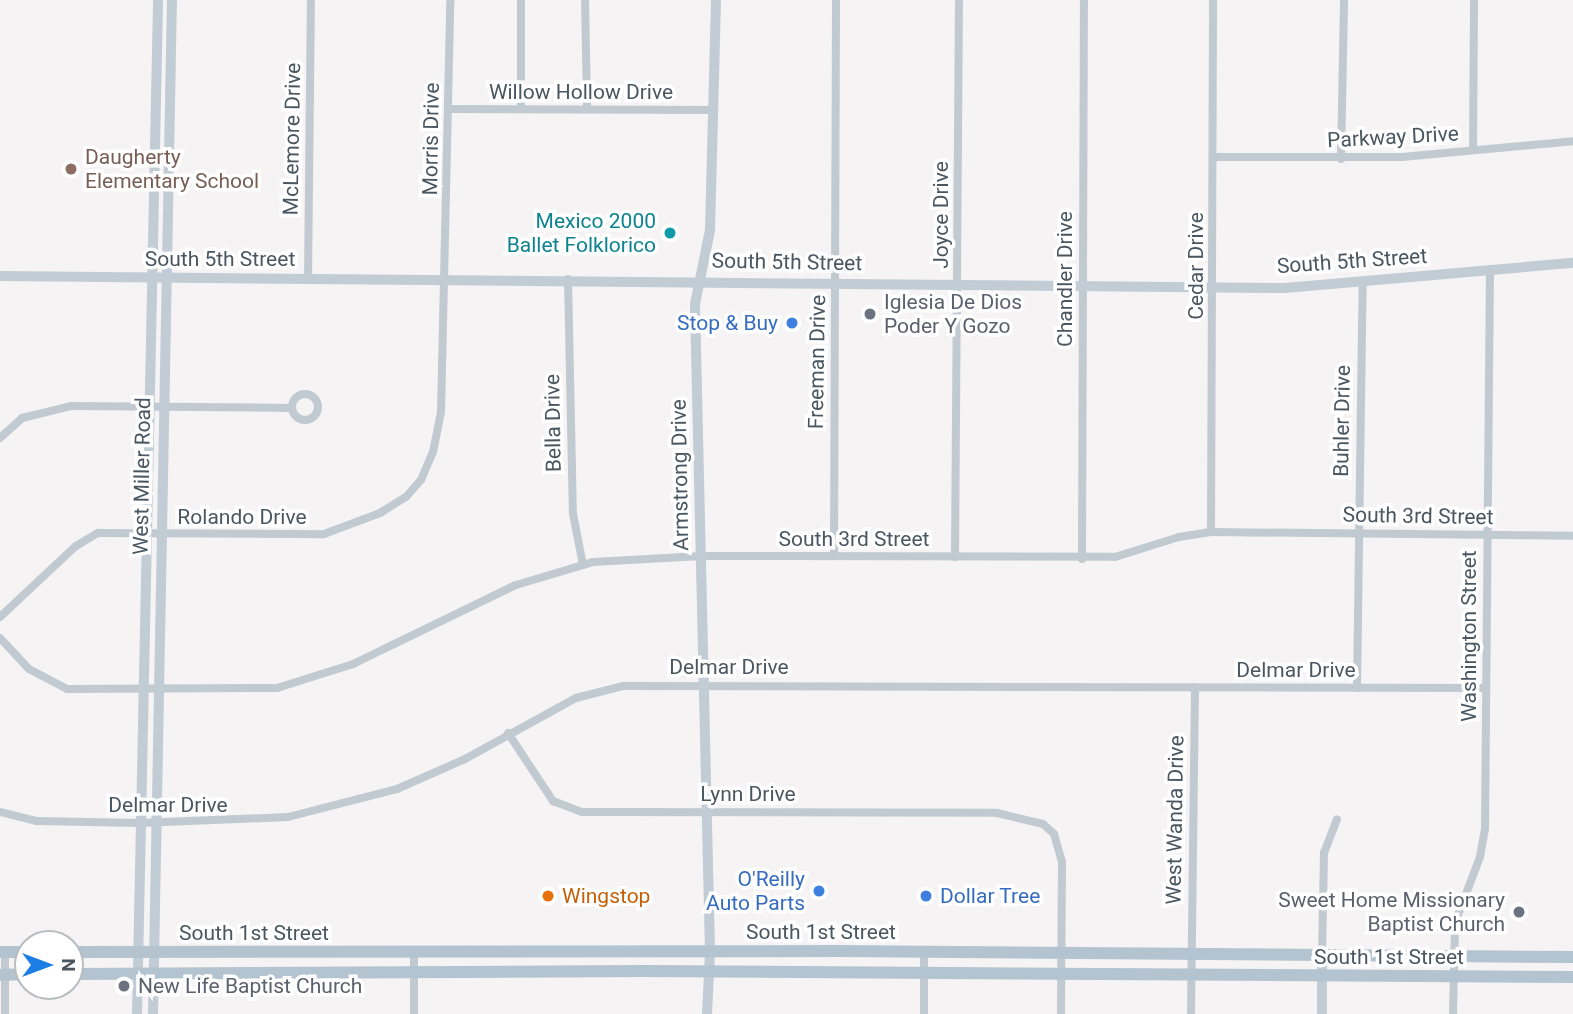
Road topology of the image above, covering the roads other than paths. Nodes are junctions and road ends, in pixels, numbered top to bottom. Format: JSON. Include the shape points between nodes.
{"nodes":[{"id":1,"x":158,"y":0,"type":"edge"},
{"id":2,"x":172,"y":0,"type":"edge"},
{"id":3,"x":311,"y":0,"type":"edge"},
{"id":4,"x":450,"y":0,"type":"edge"},
{"id":5,"x":521,"y":0,"type":"edge"},
{"id":6,"x":585,"y":0,"type":"edge"},
{"id":7,"x":716,"y":0,"type":"edge"},
{"id":8,"x":836,"y":0,"type":"edge"},
{"id":9,"x":959,"y":0,"type":"edge"},
{"id":10,"x":1084,"y":0,"type":"edge"},
{"id":11,"x":1213,"y":0,"type":"edge"},
{"id":12,"x":1344,"y":0,"type":"edge"},
{"id":13,"x":1474,"y":0,"type":"edge"},
{"id":14,"x":587,"y":107,"type":"junction"},
{"id":15,"x":521,"y":108,"type":"junction"},
{"id":16,"x":449,"y":109,"type":"junction"},
{"id":17,"x":713,"y":110,"type":"junction"},
{"id":18,"x":1573,"y":141,"type":"edge"},
{"id":19,"x":1473,"y":150,"type":"junction"},
{"id":20,"x":1214,"y":157,"type":"junction"},
{"id":21,"x":1341,"y":159,"type":"junction"},
{"id":22,"x":1573,"y":262,"type":"edge"},
{"id":23,"x":1490,"y":269,"type":"junction"},
{"id":24,"x":0,"y":275,"type":"edge"},
{"id":25,"x":568,"y":278,"type":"junction"},
{"id":26,"x":149,"y":279,"type":"junction"},
{"id":27,"x":164,"y":279,"type":"junction"},
{"id":28,"x":308,"y":279,"type":"junction"},
{"id":29,"x":443,"y":279,"type":"junction"},
{"id":30,"x":701,"y":280,"type":"junction"},
{"id":31,"x":1363,"y":281,"type":"junction"},
{"id":32,"x":835,"y":283,"type":"junction"},
{"id":33,"x":958,"y":284,"type":"junction"},
{"id":34,"x":1083,"y":285,"type":"junction"},
{"id":35,"x":1214,"y":286,"type":"junction"},
{"id":36,"x":147,"y":407,"type":"junction"},
{"id":37,"x":162,"y":407,"type":"junction"},
{"id":38,"x":292,"y":408,"type":"dead end"},
{"id":39,"x":0,"y":438,"type":"edge"},
{"id":40,"x":1211,"y":532,"type":"junction"},
{"id":41,"x":145,"y":533,"type":"junction"},
{"id":42,"x":1358,"y":533,"type":"junction"},
{"id":43,"x":160,"y":534,"type":"junction"},
{"id":44,"x":1487,"y":535,"type":"junction"},
{"id":45,"x":1573,"y":536,"type":"edge"},
{"id":46,"x":701,"y":556,"type":"junction"},
{"id":47,"x":834,"y":556,"type":"junction"},
{"id":48,"x":955,"y":557,"type":"junction"},
{"id":49,"x":1082,"y":559,"type":"junction"},
{"id":50,"x":583,"y":565,"type":"junction"},
{"id":51,"x":0,"y":617,"type":"edge"},
{"id":52,"x":0,"y":638,"type":"edge"},
{"id":53,"x":704,"y":684,"type":"junction"},
{"id":54,"x":1195,"y":687,"type":"junction"},
{"id":55,"x":1357,"y":688,"type":"junction"},
{"id":56,"x":1486,"y":688,"type":"junction"},
{"id":57,"x":142,"y":691,"type":"junction"},
{"id":58,"x":158,"y":691,"type":"junction"},
{"id":59,"x":508,"y":733,"type":"junction"},
{"id":60,"x":706,"y":811,"type":"junction"},
{"id":61,"x":0,"y":812,"type":"edge"},
{"id":62,"x":1337,"y":819,"type":"dead end"},
{"id":63,"x":140,"y":823,"type":"junction"},
{"id":64,"x":155,"y":823,"type":"junction"},
{"id":65,"x":563,"y":951,"type":"junction"},
{"id":66,"x":2,"y":952,"type":"edge"},
{"id":67,"x":84,"y":952,"type":"edge"},
{"id":68,"x":415,"y":952,"type":"junction"},
{"id":69,"x":709,"y":952,"type":"junction"},
{"id":70,"x":924,"y":952,"type":"junction"},
{"id":71,"x":138,"y":953,"type":"junction"},
{"id":72,"x":153,"y":953,"type":"junction"},
{"id":73,"x":265,"y":953,"type":"junction"},
{"id":74,"x":1062,"y":953,"type":"junction"},
{"id":75,"x":1191,"y":955,"type":"junction"},
{"id":76,"x":1453,"y":955,"type":"junction"},
{"id":77,"x":1322,"y":956,"type":"junction"},
{"id":78,"x":1573,"y":957,"type":"edge"},
{"id":79,"x":709,"y":971,"type":"junction"},
{"id":80,"x":414,"y":972,"type":"junction"},
{"id":81,"x":563,"y":972,"type":"junction"},
{"id":82,"x":1061,"y":972,"type":"junction"},
{"id":83,"x":138,"y":973,"type":"junction"},
{"id":84,"x":153,"y":973,"type":"junction"},
{"id":85,"x":265,"y":973,"type":"junction"},
{"id":86,"x":924,"y":973,"type":"junction"},
{"id":87,"x":84,"y":974,"type":"edge"},
{"id":88,"x":1190,"y":974,"type":"junction"},
{"id":89,"x":2,"y":975,"type":"edge"},
{"id":90,"x":1322,"y":976,"type":"junction"},
{"id":91,"x":1453,"y":976,"type":"junction"},
{"id":92,"x":1573,"y":976,"type":"edge"},
{"id":93,"x":5,"y":1014,"type":"edge"},
{"id":94,"x":137,"y":1014,"type":"edge"},
{"id":95,"x":153,"y":1014,"type":"edge"},
{"id":96,"x":414,"y":1014,"type":"edge"},
{"id":97,"x":707,"y":1014,"type":"edge"},
{"id":98,"x":924,"y":1014,"type":"edge"},
{"id":99,"x":1061,"y":1014,"type":"edge"},
{"id":100,"x":1191,"y":1014,"type":"edge"},
{"id":101,"x":1322,"y":1014,"type":"edge"},
{"id":102,"x":1453,"y":1014,"type":"edge"}],
"edges":[{"from":1,"to":26,"type":"street","name":"West Miller Road"},
{"from":2,"to":27,"type":"street","name":"West Miller Road"},
{"from":3,"to":28,"type":"street","name":"McLemore Drive"},
{"from":4,"to":16,"type":"street","name":"Morris Drive"},
{"from":5,"to":15,"type":"street"},
{"from":6,"to":14,"type":"street"},
{"from":7,"to":17,"type":"street","name":"Armstrong Drive"},
{"from":8,"to":32,"type":"street","name":"Freeman Drive"},
{"from":9,"to":33,"type":"street","name":"Joyce Drive"},
{"from":10,"to":34,"type":"street","name":"Chandler Drive"},
{"from":11,"to":20,"type":"street","name":"Cedar Drive"},
{"from":12,"to":21,"type":"street"},
{"from":13,"to":19,"type":"street"},
{"from":14,"to":15,"type":"street","name":"Willow Hollow Drive"},
{"from":14,"to":17,"type":"street","name":"Willow Hollow Drive"},
{"from":15,"to":16,"type":"street","name":"Willow Hollow Drive"},
{"from":16,"to":29,"type":"street","name":"Morris Drive"},
{"from":17,"to":30,"type":"street","name":"Armstrong Drive","via":[[710,230]]},
{"from":18,"to":19,"type":"street","name":"Parkway Drive"},
{"from":19,"to":21,"type":"street","name":"Parkway Drive"},
{"from":20,"to":21,"type":"street","name":"Parkway Drive"},
{"from":20,"to":35,"type":"street","name":"Cedar Drive"},
{"from":22,"to":23,"type":"street","name":"South 5th Street"},
{"from":23,"to":31,"type":"street","name":"South 5th Street"},
{"from":23,"to":44,"type":"street","name":"Washington Street"},
{"from":24,"to":26,"type":"street","name":"South 5th Street"},
{"from":25,"to":29,"type":"street","name":"South 5th Street"},
{"from":25,"to":30,"type":"street","name":"South 5th Street"},
{"from":25,"to":50,"type":"street","name":"Bella Drive","via":[[573,501]]},
{"from":26,"to":27,"type":"street","name":"South 5th Street"},
{"from":26,"to":36,"type":"street","name":"West Miller Road"},
{"from":27,"to":28,"type":"street","name":"South 5th Street"},
{"from":27,"to":37,"type":"street","name":"West Miller Road"},
{"from":28,"to":29,"type":"street","name":"South 5th Street"},
{"from":29,"to":43,"type":"street","name":"Rolando Drive","via":[[437,436],[421,480],[406,497],[380,513],[324,534]]},
{"from":30,"to":32,"type":"street","name":"South 5th Street"},
{"from":30,"to":46,"type":"street","name":"Armstrong Drive","via":[[695,304]]},
{"from":31,"to":35,"type":"street","name":"South 5th Street","via":[[1285,288]]},
{"from":31,"to":42,"type":"street","name":"Buhler Drive"},
{"from":32,"to":33,"type":"street","name":"South 5th Street"},
{"from":32,"to":47,"type":"street","name":"Freeman Drive"},
{"from":33,"to":34,"type":"street","name":"South 5th Street"},
{"from":33,"to":48,"type":"street","name":"Joyce Drive"},
{"from":34,"to":35,"type":"street","name":"South 5th Street"},
{"from":34,"to":49,"type":"street","name":"Chandler Drive"},
{"from":35,"to":40,"type":"street","name":"Cedar Drive"},
{"from":36,"to":37,"type":"street"},
{"from":36,"to":39,"type":"street","via":[[44,410],[22,418]]},
{"from":36,"to":41,"type":"street","name":"West Miller Road"},
{"from":37,"to":38,"type":"street"},
{"from":37,"to":43,"type":"street","name":"West Miller Road"},
{"from":40,"to":42,"type":"street","name":"South 3rd Street"},
{"from":40,"to":49,"type":"street","name":"South 3rd Street","via":[[1124,555]]},
{"from":41,"to":43,"type":"street","name":"Rolando Drive"},
{"from":41,"to":51,"type":"street","name":"Rolando Drive","via":[[98,533],[76,547]]},
{"from":41,"to":57,"type":"street","name":"West Miller Road"},
{"from":42,"to":44,"type":"street","name":"South 3rd Street"},
{"from":42,"to":55,"type":"street","name":"Buhler Drive"},
{"from":43,"to":58,"type":"street","name":"West Miller Road"},
{"from":44,"to":45,"type":"street","name":"South 3rd Street"},
{"from":44,"to":56,"type":"street","name":"Washington Street"},
{"from":46,"to":47,"type":"street","name":"South 3rd Street"},
{"from":46,"to":50,"type":"street","name":"South 3rd Street"},
{"from":46,"to":53,"type":"street","name":"Armstrong Drive"},
{"from":47,"to":48,"type":"street","name":"South 3rd Street"},
{"from":48,"to":49,"type":"street","name":"South 3rd Street"},
{"from":50,"to":58,"type":"street","name":"South 3rd Street","via":[[516,585],[412,639],[299,682],[277,688]]},
{"from":52,"to":57,"type":"street","name":"South 3rd Street","via":[[47,682],[93,692]]},
{"from":53,"to":54,"type":"street","name":"Delmar Drive"},
{"from":53,"to":59,"type":"street","name":"Delmar Drive","via":[[623,685],[599,691]]},
{"from":53,"to":60,"type":"street","name":"Armstrong Drive"},
{"from":54,"to":55,"type":"street","name":"Delmar Drive"},
{"from":54,"to":75,"type":"street","name":"West Wanda Drive"},
{"from":55,"to":56,"type":"street","name":"Delmar Drive"},
{"from":56,"to":76,"type":"street","name":"Washington Street","via":[[1484,843],[1457,912]]},
{"from":57,"to":58,"type":"street","name":"South 3rd Street"},
{"from":57,"to":63,"type":"street","name":"West Miller Road"},
{"from":58,"to":64,"type":"street","name":"West Miller Road"},
{"from":59,"to":60,"type":"street","name":"Lynn Drive","via":[[542,790],[563,807],[582,812]]},
{"from":59,"to":64,"type":"street","name":"Delmar Drive","via":[[465,759],[361,800],[288,817]]},
{"from":60,"to":69,"type":"street","name":"Armstrong Drive"},
{"from":60,"to":74,"type":"street","name":"Lynn Drive","via":[[1028,817],[1054,834],[1059,846]]},
{"from":61,"to":63,"type":"street","name":"Delmar Drive","via":[[36,821]]},
{"from":62,"to":77,"type":"street","via":[[1324,853]]},
{"from":63,"to":64,"type":"street","name":"Delmar Drive"},
{"from":63,"to":71,"type":"street","name":"West Miller Road"},
{"from":64,"to":72,"type":"street","name":"West Miller Road"},
{"from":65,"to":68,"type":"main road","name":"South 1st Street"},
{"from":65,"to":69,"type":"main road","name":"South 1st Street"},
{"from":65,"to":81,"type":"main road"},
{"from":66,"to":89,"type":"street"},
{"from":67,"to":71,"type":"main road","name":"South 1st Street"},
{"from":68,"to":73,"type":"main road","name":"South 1st Street"},
{"from":68,"to":80,"type":"street"},
{"from":69,"to":70,"type":"main road","name":"South 1st Street"},
{"from":69,"to":79,"type":"street","name":"Armstrong Drive"},
{"from":70,"to":74,"type":"main road","name":"South 1st Street"},
{"from":70,"to":86,"type":"street"},
{"from":71,"to":72,"type":"main road","name":"South 1st Street"},
{"from":71,"to":83,"type":"street","name":"West Miller Road"},
{"from":72,"to":73,"type":"main road","name":"South 1st Street"},
{"from":72,"to":84,"type":"street","name":"West Miller Road"},
{"from":73,"to":85,"type":"main road"},
{"from":74,"to":75,"type":"main road","name":"South 1st Street"},
{"from":74,"to":82,"type":"street"},
{"from":75,"to":77,"type":"main road","name":"South 1st Street"},
{"from":75,"to":88,"type":"street","name":"West Wanda Drive"},
{"from":76,"to":77,"type":"main road","name":"South 1st Street"},
{"from":76,"to":78,"type":"main road","name":"South 1st Street"},
{"from":76,"to":91,"type":"street","name":"Washington Street"},
{"from":77,"to":90,"type":"street"},
{"from":79,"to":81,"type":"main road","name":"South 1st Street"},
{"from":79,"to":86,"type":"main road","name":"South 1st Street"},
{"from":79,"to":97,"type":"street","name":"Armstrong Drive"},
{"from":80,"to":81,"type":"main road","name":"South 1st Street"},
{"from":80,"to":85,"type":"main road","name":"South 1st Street"},
{"from":80,"to":96,"type":"street"},
{"from":82,"to":86,"type":"main road","name":"South 1st Street"},
{"from":82,"to":88,"type":"main road","name":"South 1st Street"},
{"from":82,"to":99,"type":"street"},
{"from":83,"to":84,"type":"main road","name":"South 1st Street"},
{"from":83,"to":87,"type":"main road","name":"South 1st Street"},
{"from":83,"to":94,"type":"street","name":"West Miller Road"},
{"from":84,"to":85,"type":"main road","name":"South 1st Street"},
{"from":84,"to":95,"type":"street","name":"West Miller Road"},
{"from":86,"to":98,"type":"street"},
{"from":88,"to":90,"type":"main road","name":"South 1st Street"},
{"from":88,"to":100,"type":"street","name":"West Wanda Drive"},
{"from":89,"to":93,"type":"street"},
{"from":90,"to":91,"type":"main road","name":"South 1st Street"},
{"from":90,"to":101,"type":"street"},
{"from":91,"to":92,"type":"main road","name":"South 1st Street"},
{"from":91,"to":102,"type":"street","name":"Washington Street"}]}
